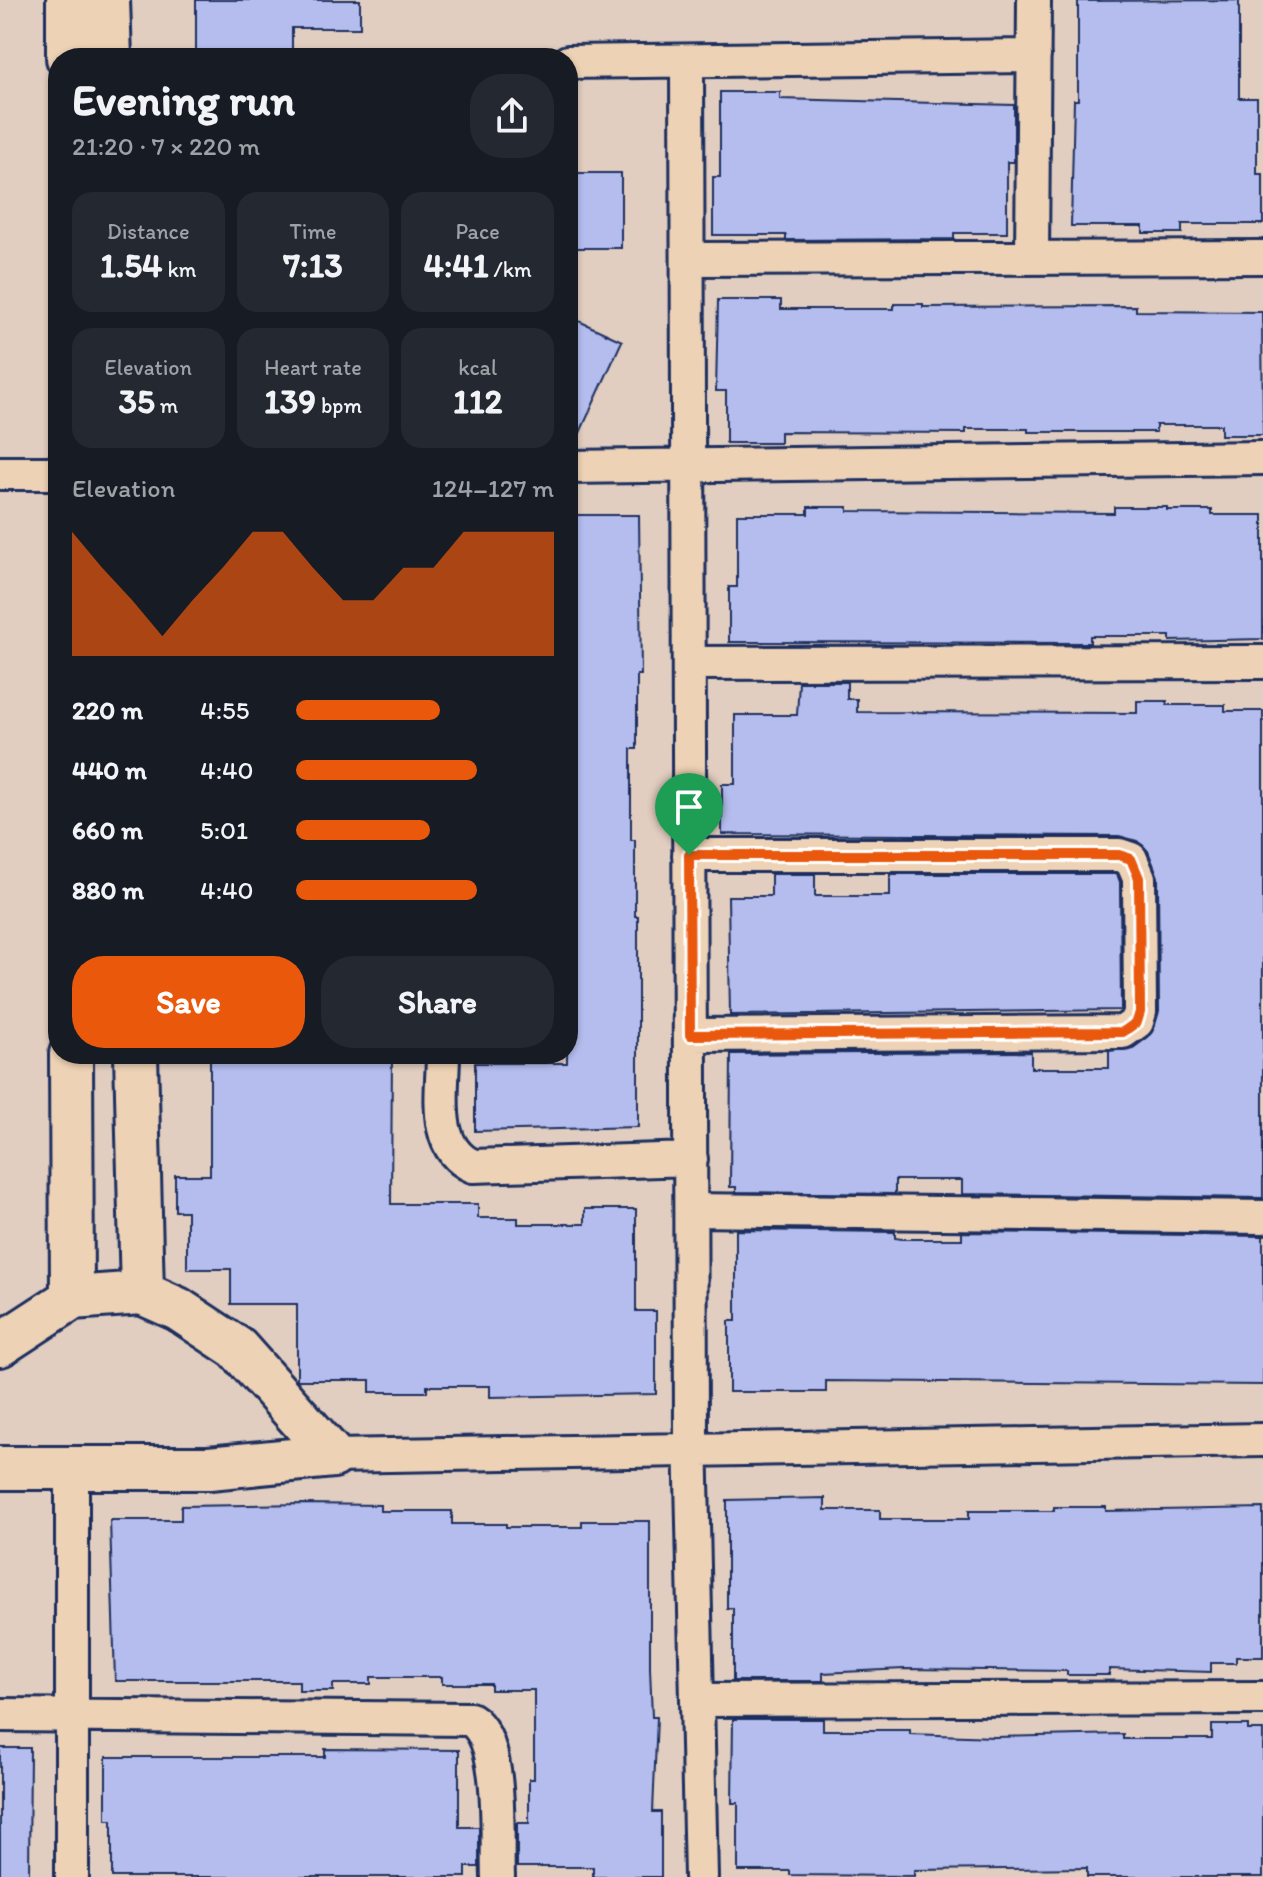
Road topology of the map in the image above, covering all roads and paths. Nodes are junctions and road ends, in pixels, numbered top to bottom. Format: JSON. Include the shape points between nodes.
{"nodes":[{"id":1,"x":68,"y":0,"type":"edge"},
{"id":2,"x":108,"y":0,"type":"edge"},
{"id":3,"x":1034,"y":0,"type":"edge"},
{"id":4,"x":68,"y":48,"type":"edge"},
{"id":5,"x":110,"y":48,"type":"edge"},
{"id":6,"x":1034,"y":56,"type":"junction"},
{"id":7,"x":578,"y":62,"type":"edge"},
{"id":8,"x":687,"y":63,"type":"junction"},
{"id":9,"x":1032,"y":257,"type":"junction"},
{"id":10,"x":1263,"y":257,"type":"edge"},
{"id":11,"x":688,"y":259,"type":"junction"},
{"id":12,"x":1263,"y":458,"type":"edge"},
{"id":13,"x":688,"y":466,"type":"junction"},
{"id":14,"x":578,"y":467,"type":"edge"},
{"id":15,"x":0,"y":473,"type":"edge"},
{"id":16,"x":48,"y":473,"type":"edge"},
{"id":17,"x":1263,"y":662,"type":"edge"},
{"id":18,"x":689,"y":663,"type":"junction"},
{"id":19,"x":689,"y":855,"type":"junction"},
{"id":20,"x":690,"y":1035,"type":"junction"},
{"id":21,"x":71,"y":1064,"type":"edge"},
{"id":22,"x":136,"y":1064,"type":"edge"},
{"id":23,"x":443,"y":1064,"type":"edge"},
{"id":24,"x":691,"y":1159,"type":"junction"},
{"id":25,"x":691,"y":1210,"type":"junction"},
{"id":26,"x":1263,"y":1217,"type":"edge"},
{"id":27,"x":142,"y":1293,"type":"junction"},
{"id":28,"x":72,"y":1298,"type":"junction"},
{"id":29,"x":0,"y":1345,"type":"edge"},
{"id":30,"x":1263,"y":1440,"type":"edge"},
{"id":31,"x":692,"y":1450,"type":"junction"},
{"id":32,"x":333,"y":1456,"type":"junction"},
{"id":33,"x":0,"y":1468,"type":"edge"},
{"id":34,"x":72,"y":1468,"type":"junction"},
{"id":35,"x":1263,"y":1698,"type":"edge"},
{"id":36,"x":697,"y":1700,"type":"junction"},
{"id":37,"x":0,"y":1715,"type":"edge"},
{"id":38,"x":70,"y":1715,"type":"junction"},
{"id":39,"x":72,"y":1877,"type":"edge"},
{"id":40,"x":498,"y":1877,"type":"edge"},
{"id":41,"x":701,"y":1877,"type":"edge"}],
"edges":[{"from":1,"to":4,"type":"street"},
{"from":2,"to":5,"type":"street"},
{"from":3,"to":6,"type":"street"},
{"from":6,"to":8,"type":"street"},
{"from":6,"to":9,"type":"street"},
{"from":7,"to":8,"type":"street"},
{"from":8,"to":11,"type":"street"},
{"from":9,"to":10,"type":"street"},
{"from":9,"to":11,"type":"street"},
{"from":11,"to":13,"type":"street"},
{"from":12,"to":13,"type":"street"},
{"from":13,"to":14,"type":"street"},
{"from":13,"to":18,"type":"street"},
{"from":15,"to":16,"type":"street"},
{"from":17,"to":18,"type":"street"},
{"from":18,"to":19,"type":"street"},
{"from":19,"to":20,"type":"street"},
{"from":19,"to":20,"type":"street","via":[[1131,859],[1139,878],[1140,1012],[1137,1022],[1123,1032]]},
{"from":20,"to":24,"type":"street"},
{"from":21,"to":28,"type":"street"},
{"from":22,"to":27,"type":"street"},
{"from":23,"to":24,"type":"street","via":[[443,1131],[452,1151],[473,1166]]},
{"from":24,"to":25,"type":"street"},
{"from":25,"to":26,"type":"street"},
{"from":25,"to":31,"type":"street"},
{"from":27,"to":28,"type":"street"},
{"from":27,"to":32,"type":"street","via":[[178,1309],[237,1348]]},
{"from":28,"to":29,"type":"street"},
{"from":30,"to":31,"type":"street"},
{"from":31,"to":32,"type":"street"},
{"from":31,"to":36,"type":"street"},
{"from":32,"to":34,"type":"street","via":[[209,1468]]},
{"from":33,"to":34,"type":"street"},
{"from":34,"to":38,"type":"street"},
{"from":35,"to":36,"type":"street"},
{"from":36,"to":41,"type":"street"},
{"from":37,"to":38,"type":"street"},
{"from":38,"to":39,"type":"street"},
{"from":38,"to":40,"type":"street","via":[[470,1719],[480,1725],[492,1750]]}]}
